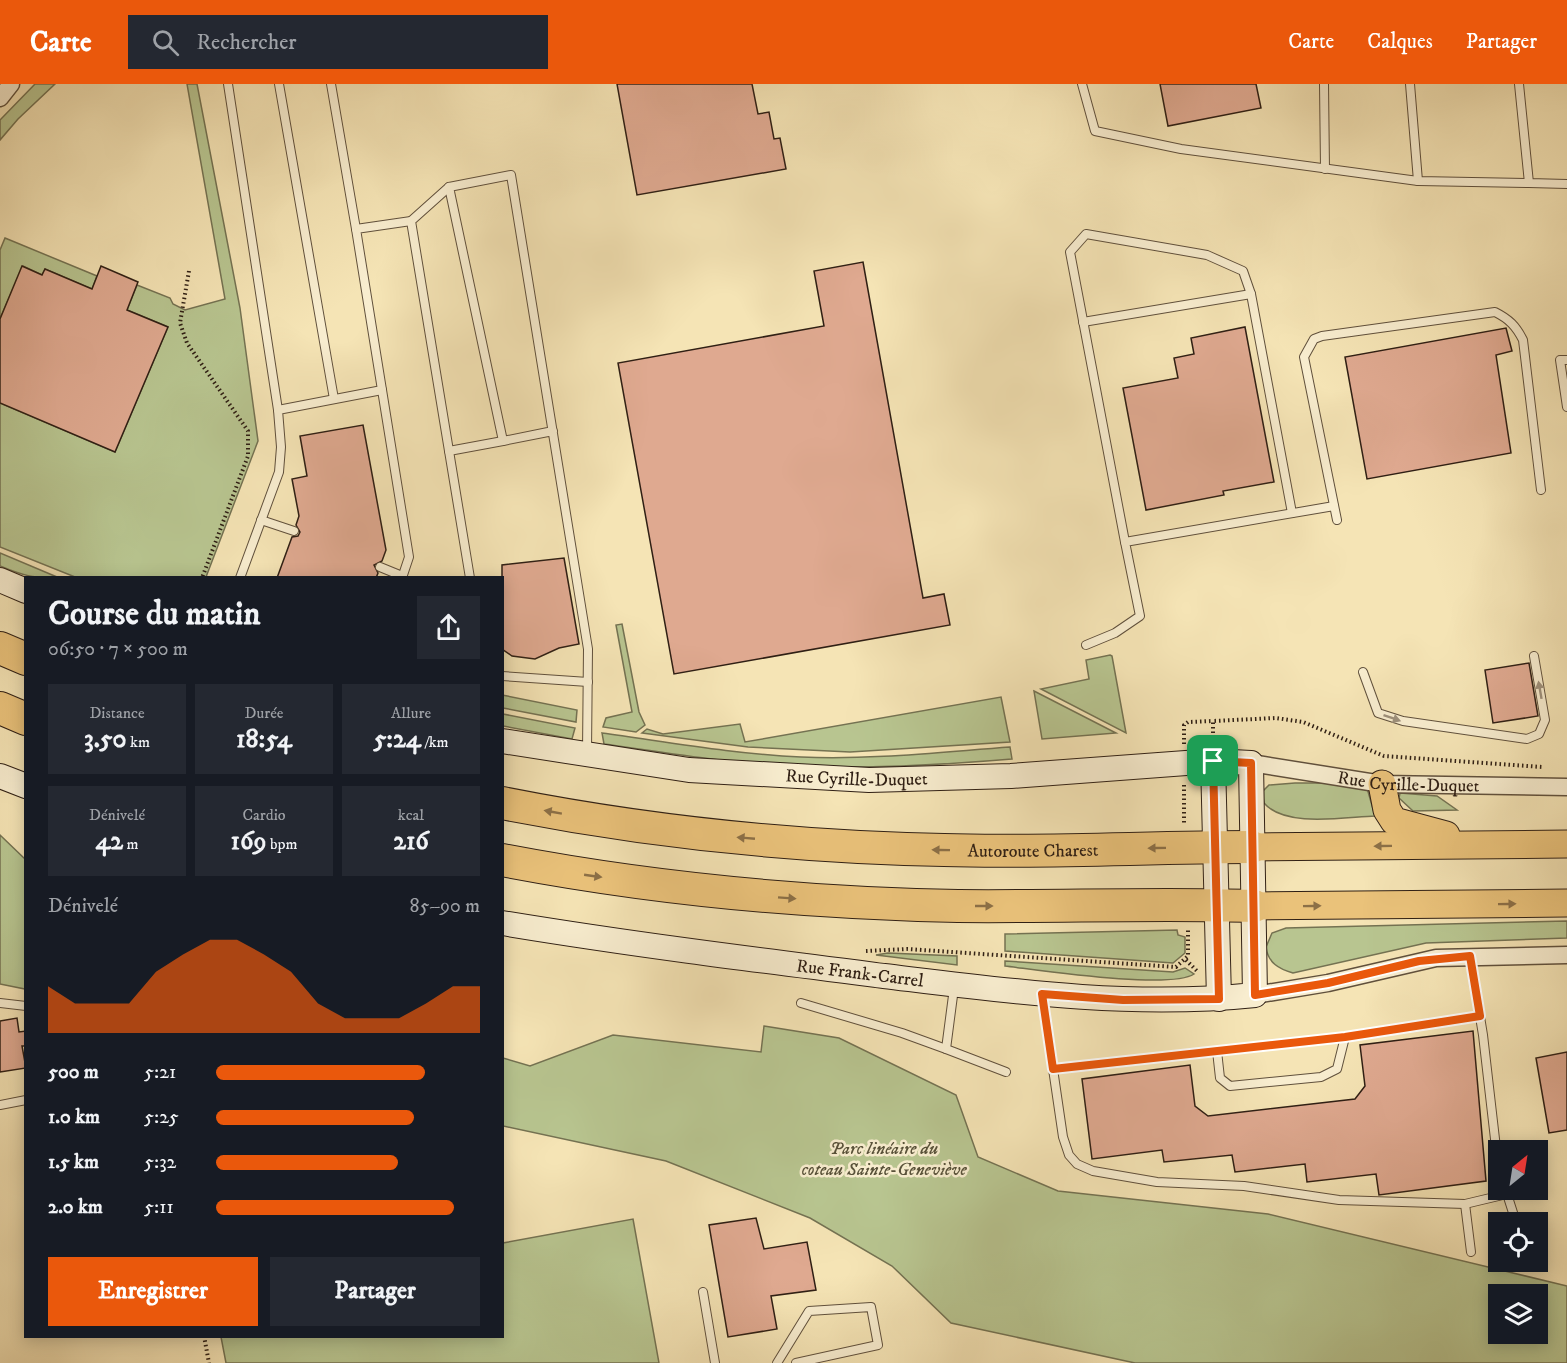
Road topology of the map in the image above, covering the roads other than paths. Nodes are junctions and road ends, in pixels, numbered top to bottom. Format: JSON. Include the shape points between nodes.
{"nodes":[{"id":1,"x":11,"y":84,"type":"edge"},
{"id":2,"x":228,"y":84,"type":"edge"},
{"id":3,"x":279,"y":84,"type":"edge"},
{"id":4,"x":331,"y":84,"type":"edge"},
{"id":5,"x":1082,"y":84,"type":"edge"},
{"id":6,"x":1324,"y":84,"type":"edge"},
{"id":7,"x":1410,"y":84,"type":"edge"},
{"id":8,"x":1519,"y":84,"type":"edge"},
{"id":9,"x":0,"y":98,"type":"edge"},
{"id":10,"x":1325,"y":169,"type":"junction"},
{"id":11,"x":1418,"y":182,"type":"junction"},
{"id":12,"x":1529,"y":183,"type":"junction"},
{"id":13,"x":1567,"y":184,"type":"edge"},
{"id":14,"x":449,"y":187,"type":"junction"},
{"id":15,"x":411,"y":221,"type":"junction"},
{"id":16,"x":356,"y":229,"type":"junction"},
{"id":17,"x":1251,"y":294,"type":"junction"},
{"id":18,"x":1083,"y":322,"type":"junction"},
{"id":19,"x":1567,"y":360,"type":"edge"},
{"id":20,"x":382,"y":390,"type":"junction"},
{"id":21,"x":334,"y":399,"type":"junction"},
{"id":22,"x":1567,"y":407,"type":"edge"},
{"id":23,"x":278,"y":410,"type":"junction"},
{"id":24,"x":553,"y":431,"type":"junction"},
{"id":25,"x":503,"y":441,"type":"junction"},
{"id":26,"x":449,"y":451,"type":"junction"},
{"id":27,"x":1541,"y":490,"type":"dead end"},
{"id":28,"x":1334,"y":506,"type":"junction"},
{"id":29,"x":1292,"y":513,"type":"junction"},
{"id":30,"x":261,"y":520,"type":"junction"},
{"id":31,"x":1337,"y":520,"type":"dead end"},
{"id":32,"x":294,"y":531,"type":"dead end"},
{"id":33,"x":1125,"y":542,"type":"junction"},
{"id":34,"x":380,"y":567,"type":"dead end"},
{"id":35,"x":241,"y":576,"type":"edge"},
{"id":36,"x":400,"y":576,"type":"edge"},
{"id":37,"x":402,"y":576,"type":"edge"},
{"id":38,"x":470,"y":576,"type":"edge"},
{"id":39,"x":0,"y":580,"type":"edge"},
{"id":40,"x":24,"y":590,"type":"edge"},
{"id":41,"x":1086,"y":645,"type":"dead end"},
{"id":42,"x":0,"y":648,"type":"edge"},
{"id":43,"x":1534,"y":656,"type":"dead end"},
{"id":44,"x":24,"y":658,"type":"edge"},
{"id":45,"x":1363,"y":672,"type":"dead end"},
{"id":46,"x":504,"y":676,"type":"edge"},
{"id":47,"x":588,"y":682,"type":"junction"},
{"id":48,"x":0,"y":708,"type":"edge"},
{"id":49,"x":24,"y":717,"type":"edge"},
{"id":50,"x":504,"y":741,"type":"edge"},
{"id":51,"x":587,"y":754,"type":"junction"},
{"id":52,"x":1213,"y":761,"type":"junction"},
{"id":53,"x":1251,"y":763,"type":"junction"},
{"id":54,"x":0,"y":776,"type":"edge"},
{"id":55,"x":1382,"y":784,"type":"junction"},
{"id":56,"x":24,"y":785,"type":"edge"},
{"id":57,"x":1567,"y":787,"type":"edge"},
{"id":58,"x":504,"y":803,"type":"edge"},
{"id":59,"x":1497,"y":844,"type":"junction"},
{"id":60,"x":1567,"y":844,"type":"edge"},
{"id":61,"x":1215,"y":847,"type":"junction"},
{"id":62,"x":1252,"y":848,"type":"junction"},
{"id":63,"x":504,"y":860,"type":"edge"},
{"id":64,"x":1567,"y":903,"type":"edge"},
{"id":65,"x":1217,"y":904,"type":"junction"},
{"id":66,"x":1254,"y":906,"type":"junction"},
{"id":67,"x":504,"y":923,"type":"edge"},
{"id":68,"x":1567,"y":955,"type":"edge"},
{"id":69,"x":1470,"y":956,"type":"junction"},
{"id":70,"x":955,"y":984,"type":"junction"},
{"id":71,"x":1042,"y":994,"type":"junction"},
{"id":72,"x":1255,"y":995,"type":"junction"},
{"id":73,"x":1219,"y":999,"type":"junction"},
{"id":74,"x":0,"y":1003,"type":"edge"},
{"id":75,"x":801,"y":1003,"type":"dead end"},
{"id":76,"x":24,"y":1006,"type":"edge"},
{"id":77,"x":1480,"y":1016,"type":"junction"},
{"id":78,"x":1345,"y":1037,"type":"junction"},
{"id":79,"x":946,"y":1049,"type":"junction"},
{"id":80,"x":1217,"y":1051,"type":"junction"},
{"id":81,"x":1053,"y":1069,"type":"junction"},
{"id":82,"x":1006,"y":1071,"type":"dead end"},
{"id":83,"x":24,"y":1100,"type":"edge"},
{"id":84,"x":0,"y":1105,"type":"edge"},
{"id":85,"x":1495,"y":1140,"type":"edge"},
{"id":86,"x":1488,"y":1197,"type":"edge"},
{"id":87,"x":1465,"y":1204,"type":"junction"},
{"id":88,"x":1471,"y":1252,"type":"dead end"},
{"id":89,"x":702,"y":1292,"type":"dead end"},
{"id":90,"x":716,"y":1363,"type":"edge"},
{"id":91,"x":777,"y":1363,"type":"edge"},
{"id":92,"x":796,"y":1363,"type":"edge"}],
"edges":[{"from":1,"to":9,"type":"street"},
{"from":2,"to":23,"type":"lane"},
{"from":3,"to":21,"type":"lane"},
{"from":4,"to":16,"type":"lane"},
{"from":5,"to":10,"type":"lane","via":[[1095,131],[1181,149]]},
{"from":6,"to":10,"type":"lane"},
{"from":7,"to":11,"type":"lane"},
{"from":8,"to":12,"type":"lane"},
{"from":10,"to":11,"type":"lane"},
{"from":11,"to":12,"type":"lane"},
{"from":12,"to":13,"type":"lane"},
{"from":14,"to":15,"type":"lane"},
{"from":14,"to":24,"type":"lane","via":[[511,175]]},
{"from":14,"to":25,"type":"lane"},
{"from":15,"to":16,"type":"lane"},
{"from":15,"to":26,"type":"lane"},
{"from":16,"to":20,"type":"lane"},
{"from":17,"to":18,"type":"lane"},
{"from":17,"to":18,"type":"lane","via":[[1243,271],[1207,255],[1086,234],[1070,252]]},
{"from":17,"to":29,"type":"lane"},
{"from":18,"to":33,"type":"lane"},
{"from":19,"to":22,"type":"lane","via":[[1560,360]]},
{"from":20,"to":21,"type":"lane"},
{"from":20,"to":37,"type":"lane","via":[[409,557]]},
{"from":21,"to":23,"type":"lane"},
{"from":23,"to":30,"type":"lane","via":[[279,472]]},
{"from":24,"to":25,"type":"lane"},
{"from":24,"to":47,"type":"lane","via":[[588,649]]},
{"from":25,"to":26,"type":"lane"},
{"from":26,"to":38,"type":"lane"},
{"from":27,"to":28,"type":"lane","via":[[1523,340],[1512,324],[1495,312],[1314,339],[1304,357]]},
{"from":28,"to":29,"type":"lane"},
{"from":28,"to":31,"type":"lane"},
{"from":29,"to":33,"type":"lane"},
{"from":30,"to":32,"type":"lane"},
{"from":30,"to":35,"type":"lane"},
{"from":33,"to":41,"type":"lane","via":[[1140,616],[1115,633]]},
{"from":34,"to":36,"type":"lane"},
{"from":39,"to":40,"type":"street"},
{"from":42,"to":44,"type":"highway"},
{"from":45,"to":43,"type":"lane","one_way":true,"via":[[1378,713],[1403,721],[1527,739],[1539,734],[1545,720]]},
{"from":46,"to":47,"type":"lane"},
{"from":47,"to":51,"type":"lane"},
{"from":48,"to":49,"type":"highway"},
{"from":50,"to":51,"type":"street","name":"Rue Cyrille-Duquet"},
{"from":51,"to":52,"type":"street","name":"Rue Cyrille-Duquet","via":[[689,771],[869,780],[1011,776]]},
{"from":52,"to":53,"type":"street","name":"Rue Cyrille-Duquet"},
{"from":52,"to":61,"type":"street"},
{"from":53,"to":55,"type":"street","name":"Rue Cyrille-Duquet"},
{"from":53,"to":62,"type":"street"},
{"from":54,"to":56,"type":"street"},
{"from":55,"to":57,"type":"street","name":"Rue Cyrille-Duquet"},
{"from":55,"to":59,"type":"main road","via":[[1389,815],[1398,824]]},
{"from":61,"to":58,"type":"highway","name":"Autoroute Charest","one_way":true,"via":[[989,851],[841,846],[686,832]]},
{"from":59,"to":60,"type":"main road","name":"Autoroute Charest"},
{"from":59,"to":62,"type":"main road","name":"Autoroute Charest","one_way":true},
{"from":61,"to":62,"type":"highway","name":"Autoroute Charest"},
{"from":61,"to":65,"type":"street"},
{"from":62,"to":66,"type":"street"},
{"from":63,"to":65,"type":"highway","one_way":true,"via":[[693,890],[840,901],[959,906]]},
{"from":66,"to":64,"type":"main road","one_way":true},
{"from":65,"to":66,"type":"highway"},
{"from":65,"to":73,"type":"street"},
{"from":66,"to":72,"type":"street"},
{"from":67,"to":70,"type":"street","name":"Rue Frank-Carrel","via":[[639,946]]},
{"from":68,"to":69,"type":"street","name":"Rue Frank-Carrel"},
{"from":69,"to":72,"type":"street","name":"Rue Frank-Carrel","via":[[1419,961],[1328,983]]},
{"from":69,"to":77,"type":"lane"},
{"from":70,"to":71,"type":"street","name":"Rue Frank-Carrel"},
{"from":70,"to":79,"type":"lane"},
{"from":71,"to":73,"type":"street","name":"Rue Frank-Carrel","via":[[1123,1000]]},
{"from":71,"to":81,"type":"lane"},
{"from":72,"to":73,"type":"street","name":"Rue Frank-Carrel"},
{"from":74,"to":76,"type":"lane"},
{"from":75,"to":79,"type":"lane"},
{"from":77,"to":78,"type":"lane"},
{"from":77,"to":85,"type":"lane"},
{"from":78,"to":80,"type":"lane"},
{"from":78,"to":80,"type":"lane","via":[[1337,1069],[1321,1077],[1230,1086],[1221,1078]]},
{"from":79,"to":82,"type":"lane"},
{"from":80,"to":81,"type":"lane"},
{"from":81,"to":87,"type":"lane","via":[[1063,1137],[1070,1155],[1077,1164],[1093,1171],[1158,1182],[1244,1186],[1339,1200]]},
{"from":83,"to":84,"type":"lane"},
{"from":86,"to":87,"type":"lane"},
{"from":87,"to":88,"type":"lane"},
{"from":89,"to":90,"type":"lane"},
{"from":91,"to":92,"type":"lane","via":[[809,1311],[871,1307],[878,1345]]}]}
